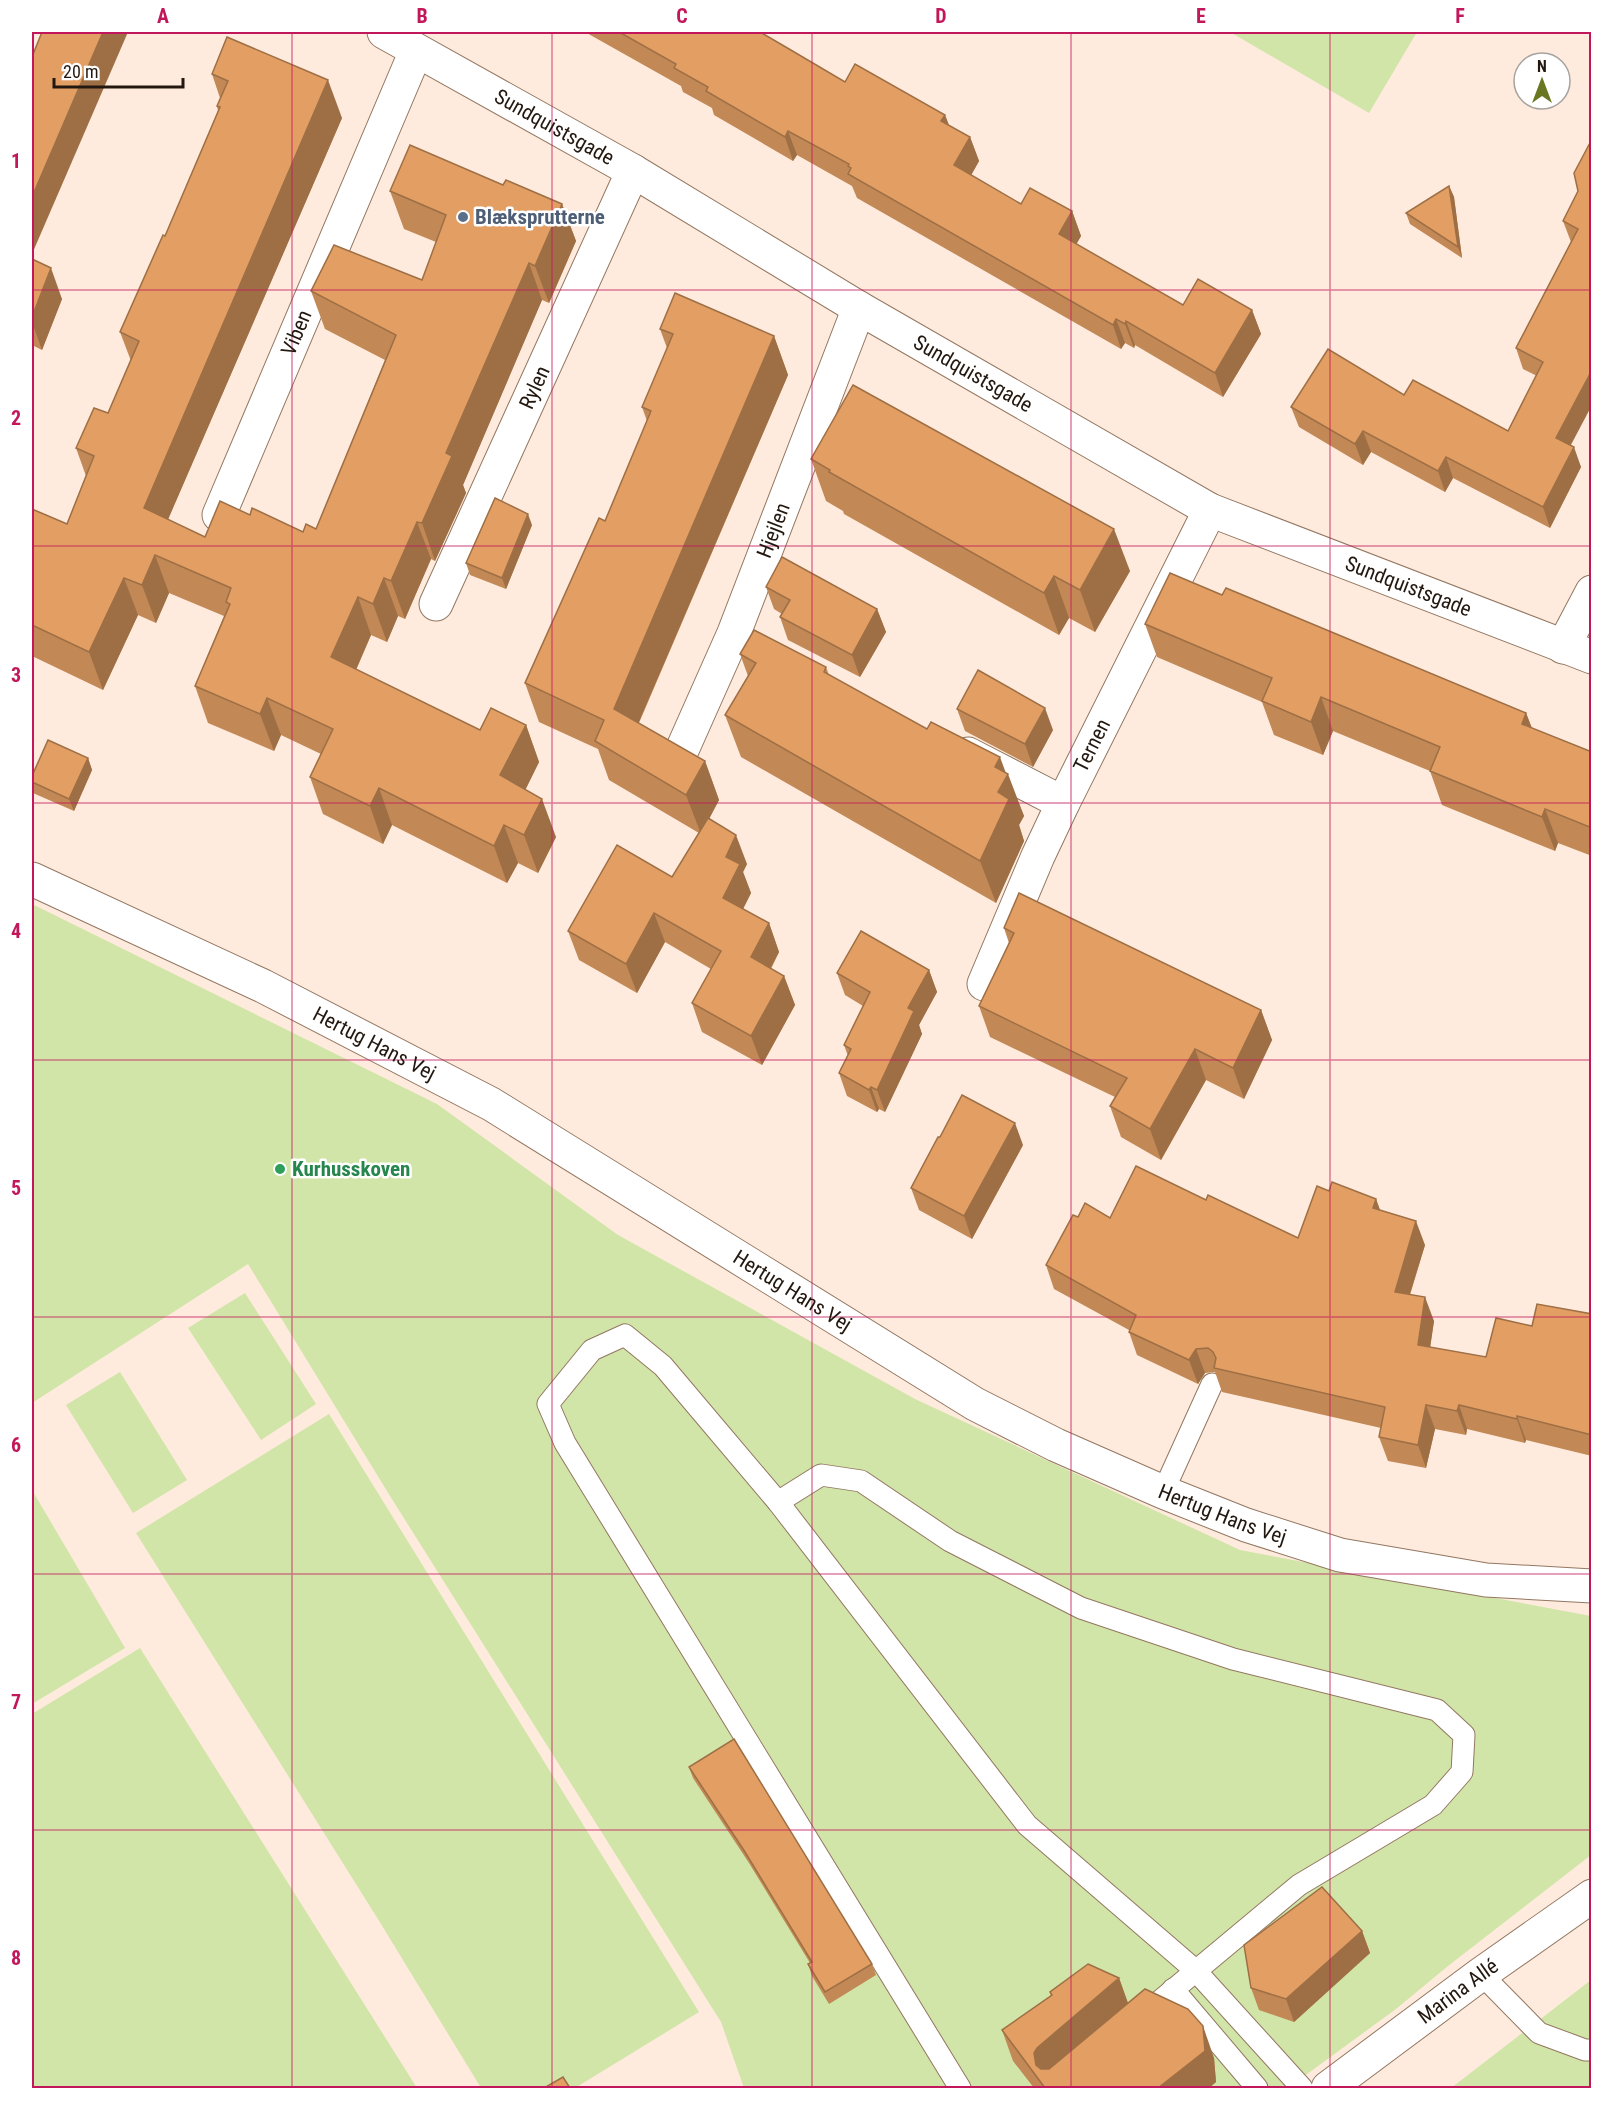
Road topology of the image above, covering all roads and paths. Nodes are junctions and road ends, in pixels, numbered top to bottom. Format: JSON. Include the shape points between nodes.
{"nodes":[{"id":1,"x":384,"y":32,"type":"edge"},
{"id":2,"x":416,"y":51,"type":"junction"},
{"id":3,"x":633,"y":171,"type":"junction"},
{"id":4,"x":859,"y":308,"type":"junction"},
{"id":5,"x":1210,"y":510,"type":"junction"},
{"id":6,"x":219,"y":515,"type":"edge"},
{"id":7,"x":1592,"y":592,"type":"edge"},
{"id":8,"x":436,"y":604,"type":"dead end"},
{"id":9,"x":1577,"y":652,"type":"edge"},
{"id":10,"x":946,"y":742,"type":"edge"},
{"id":11,"x":682,"y":750,"type":"edge"},
{"id":12,"x":1063,"y":803,"type":"junction"},
{"id":13,"x":32,"y":879,"type":"edge"},
{"id":14,"x":984,"y":984,"type":"dead end"},
{"id":15,"x":1212,"y":1384,"type":"dead end"},
{"id":16,"x":1162,"y":1492,"type":"junction"},
{"id":17,"x":778,"y":1502,"type":"junction"},
{"id":18,"x":1592,"y":1586,"type":"edge"},
{"id":19,"x":1592,"y":1896,"type":"edge"},
{"id":20,"x":1195,"y":1970,"type":"junction"},
{"id":21,"x":1481,"y":1974,"type":"junction"},
{"id":22,"x":1173,"y":1989,"type":"junction"},
{"id":23,"x":1128,"y":2027,"type":"edge"},
{"id":24,"x":1592,"y":2050,"type":"edge"},
{"id":25,"x":960,"y":2088,"type":"edge"},
{"id":26,"x":1257,"y":2088,"type":"edge"},
{"id":27,"x":1302,"y":2088,"type":"edge"},
{"id":28,"x":1328,"y":2088,"type":"edge"}],
"edges":[{"from":1,"to":2,"type":"street","name":"Sundquistsgade"},
{"from":2,"to":3,"type":"street","name":"Sundquistsgade"},
{"from":2,"to":6,"type":"street","name":"Viben"},
{"from":3,"to":4,"type":"street","name":"Sundquistsgade"},
{"from":3,"to":8,"type":"street","name":"Rylen"},
{"from":4,"to":5,"type":"street","name":"Sundquistsgade"},
{"from":4,"to":11,"type":"street","name":"Hjejlen","via":[[745,638]]},
{"from":5,"to":9,"type":"street","name":"Sundquistsgade"},
{"from":5,"to":12,"type":"street","name":"Ternen"},
{"from":7,"to":9,"type":"street"},
{"from":10,"to":12,"type":"street"},
{"from":12,"to":14,"type":"street","name":"Ternen"},
{"from":13,"to":16,"type":"street","name":"Hertug Hans Vej","via":[[263,986],[491,1104],[975,1404]]},
{"from":15,"to":16,"type":"lane"},
{"from":16,"to":18,"type":"street","name":"Hertug Hans Vej","via":[[1246,1525],[1340,1555],[1486,1580]]},
{"from":17,"to":20,"type":"lane","via":[[1026,1825]]},
{"from":17,"to":20,"type":"lane","via":[[821,1475],[861,1481],[950,1541],[1081,1608],[1233,1659],[1437,1710],[1464,1735],[1462,1772],[1433,1805],[1299,1885]]},
{"from":17,"to":25,"type":"lane","via":[[663,1366],[626,1335],[592,1350],[548,1404],[565,1443]]},
{"from":19,"to":21,"type":"street","name":"Marina Allé"},
{"from":20,"to":22,"type":"lane"},
{"from":20,"to":27,"type":"lane"},
{"from":21,"to":24,"type":"lane","via":[[1539,2033]]},
{"from":21,"to":28,"type":"street","name":"Marina Allé"},
{"from":22,"to":23,"type":"lane"},
{"from":22,"to":26,"type":"lane"}]}
